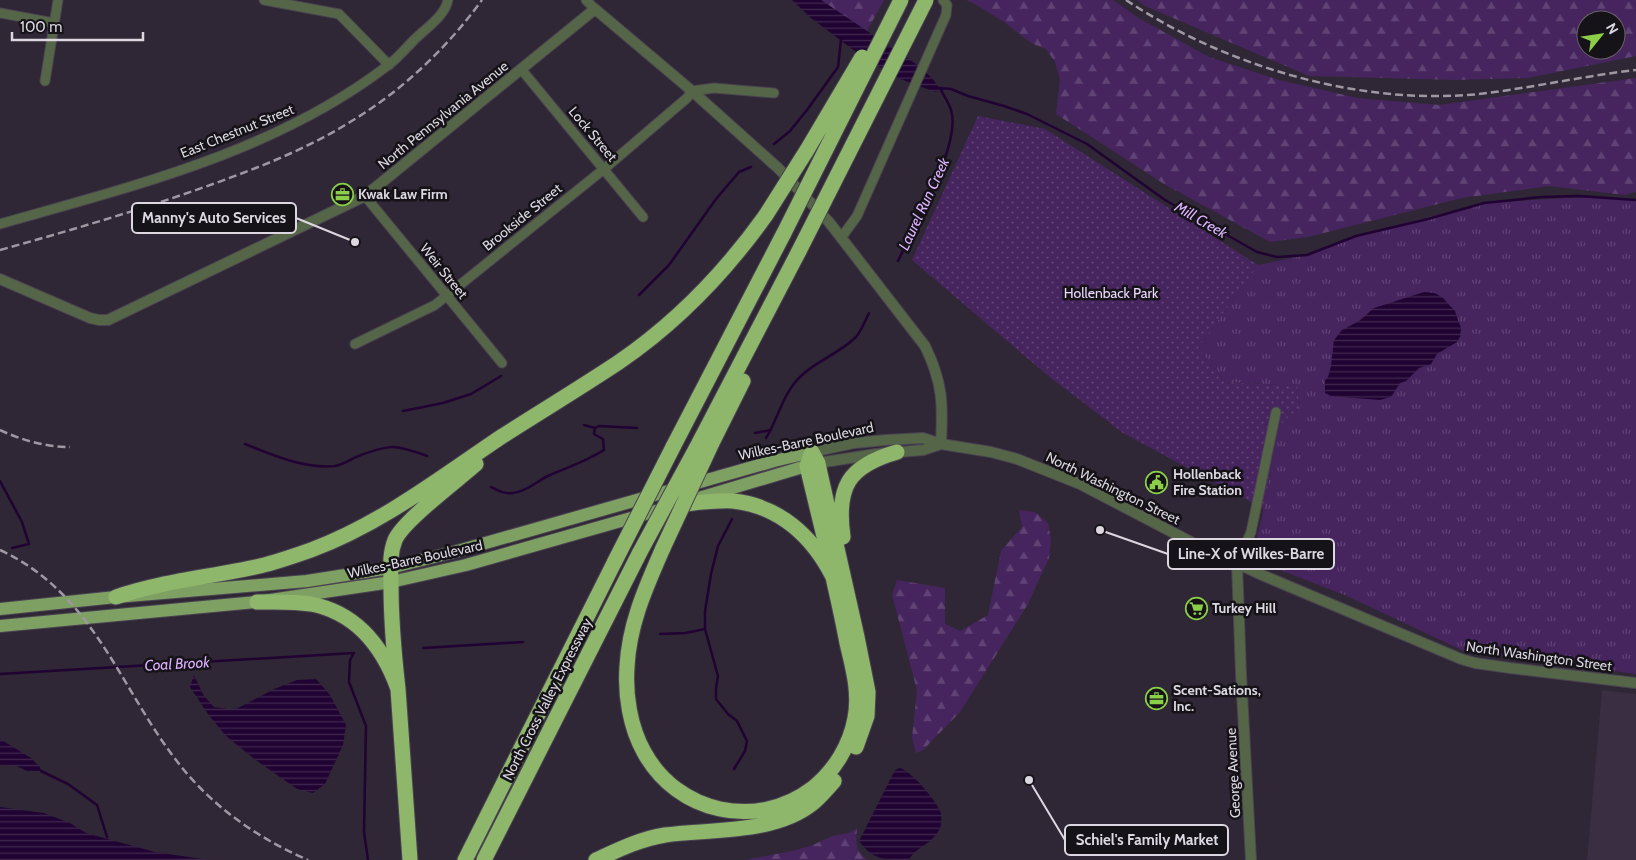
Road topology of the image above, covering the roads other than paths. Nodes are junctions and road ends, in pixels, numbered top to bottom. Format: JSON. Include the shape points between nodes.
{"nodes":[{"id":1,"x":58,"y":0,"type":"edge"},
{"id":2,"x":264,"y":0,"type":"edge"},
{"id":3,"x":448,"y":0,"type":"edge"},
{"id":4,"x":586,"y":0,"type":"edge"},
{"id":5,"x":896,"y":0,"type":"edge"},
{"id":6,"x":901,"y":0,"type":"edge"},
{"id":7,"x":926,"y":0,"type":"edge"},
{"id":8,"x":943,"y":0,"type":"edge"},
{"id":9,"x":595,"y":4,"type":"edge"},
{"id":10,"x":0,"y":13,"type":"edge"},
{"id":11,"x":54,"y":23,"type":"junction"},
{"id":12,"x":389,"y":65,"type":"junction"},
{"id":13,"x":521,"y":69,"type":"junction"},
{"id":14,"x":45,"y":81,"type":"dead end"},
{"id":15,"x":692,"y":91,"type":"junction"},
{"id":16,"x":774,"y":93,"type":"dead end"},
{"id":17,"x":604,"y":168,"type":"junction"},
{"id":18,"x":365,"y":196,"type":"junction"},
{"id":19,"x":643,"y":217,"type":"dead end"},
{"id":20,"x":0,"y":224,"type":"edge"},
{"id":21,"x":841,"y":238,"type":"junction"},
{"id":22,"x":0,"y":278,"type":"edge"},
{"id":23,"x":448,"y":295,"type":"junction"},
{"id":24,"x":355,"y":344,"type":"dead end"},
{"id":25,"x":502,"y":363,"type":"dead end"},
{"id":26,"x":571,"y":392,"type":"junction"},
{"id":27,"x":1276,"y":412,"type":"dead end"},
{"id":28,"x":705,"y":444,"type":"junction"},
{"id":29,"x":941,"y":444,"type":"junction"},
{"id":30,"x":897,"y":452,"type":"junction"},
{"id":31,"x":812,"y":460,"type":"junction"},
{"id":32,"x":676,"y":505,"type":"junction"},
{"id":33,"x":1237,"y":564,"type":"junction"},
{"id":34,"x":390,"y":575,"type":"junction"},
{"id":35,"x":833,"y":576,"type":"junction"},
{"id":36,"x":116,"y":597,"type":"junction"},
{"id":37,"x":257,"y":602,"type":"junction"},
{"id":38,"x":0,"y":609,"type":"edge"},
{"id":39,"x":0,"y":626,"type":"edge"},
{"id":40,"x":857,"y":637,"type":"junction"},
{"id":41,"x":1636,"y":683,"type":"edge"},
{"id":42,"x":398,"y":689,"type":"junction"},
{"id":43,"x":410,"y":860,"type":"edge"},
{"id":44,"x":465,"y":860,"type":"edge"},
{"id":45,"x":484,"y":860,"type":"edge"},
{"id":46,"x":596,"y":860,"type":"edge"},
{"id":47,"x":1251,"y":860,"type":"edge"}],
"edges":[{"from":1,"to":11,"type":"street"},
{"from":2,"to":12,"type":"street","via":[[339,14]]},
{"from":3,"to":12,"type":"street","name":"East Chestnut Street","via":[[442,13]]},
{"from":4,"to":9,"type":"street"},
{"from":5,"to":26,"type":"highway","bridge":true,"via":[[807,150],[747,241],[714,279],[658,332]]},
{"from":6,"to":44,"type":"highway","name":"North Cross Valley Expressway","bridge":true},
{"from":7,"to":28,"type":"highway","bridge":true},
{"from":8,"to":21,"type":"street","via":[[947,5],[946,15],[857,216]]},
{"from":9,"to":13,"type":"street","name":"North Pennsylvania Avenue"},
{"from":9,"to":15,"type":"street"},
{"from":10,"to":11,"type":"street"},
{"from":11,"to":14,"type":"street"},
{"from":12,"to":20,"type":"street","name":"East Chestnut Street","via":[[305,118],[264,138],[152,180]]},
{"from":13,"to":17,"type":"street","name":"Lock Street"},
{"from":13,"to":18,"type":"street","name":"North Pennsylvania Avenue"},
{"from":15,"to":16,"type":"street","via":[[714,88]]},
{"from":15,"to":17,"type":"street","name":"Brookside Street","via":[[688,98]]},
{"from":15,"to":21,"type":"street","via":[[778,168]]},
{"from":17,"to":19,"type":"street","name":"Lock Street"},
{"from":17,"to":23,"type":"street","name":"Brookside Street"},
{"from":18,"to":22,"type":"street","name":"North Pennsylvania Avenue","via":[[108,320],[90,318]]},
{"from":18,"to":23,"type":"street","name":"Weir Street"},
{"from":21,"to":29,"type":"street","via":[[930,356],[942,394]]},
{"from":23,"to":24,"type":"street","name":"Brookside Street","via":[[435,305]]},
{"from":23,"to":25,"type":"street","name":"Weir Street"},
{"from":26,"to":34,"type":"highway","via":[[476,465],[403,529],[391,554]]},
{"from":26,"to":36,"type":"highway","via":[[399,506],[340,538],[261,566],[144,588]]},
{"from":27,"to":33,"type":"street","via":[[1252,532]]},
{"from":28,"to":35,"type":"highway","bridge":true,"via":[[640,601],[631,634],[627,676],[633,725],[644,751],[666,781],[690,798],[716,808],[753,812],[788,804],[826,776],[846,746],[855,718],[856,689]]},
{"from":28,"to":45,"type":"highway","name":"North Cross Valley Expressway","bridge":true,"via":[[640,552]]},
{"from":29,"to":30,"type":"street","name":"Wilkes-Barre Boulevard","via":[[923,450]]},
{"from":29,"to":31,"type":"street","name":"Wilkes-Barre Boulevard","via":[[922,438],[886,440],[854,444]]},
{"from":29,"to":33,"type":"street","name":"North Washington Street","via":[[991,452],[1049,471]]},
{"from":30,"to":31,"type":"street","name":"Wilkes-Barre Boulevard"},
{"from":30,"to":40,"type":"highway","via":[[869,462],[856,472],[842,497],[844,546],[859,613]]},
{"from":31,"to":32,"type":"main road","name":"Wilkes-Barre Boulevard"},
{"from":31,"to":34,"type":"main road","name":"Wilkes-Barre Boulevard","via":[[774,461],[454,552]]},
{"from":31,"to":35,"type":"highway"},
{"from":31,"to":40,"type":"highway"},
{"from":32,"to":34,"type":"main road","name":"Wilkes-Barre Boulevard","via":[[466,565]]},
{"from":32,"to":35,"type":"highway","via":[[732,501],[772,512],[807,538]]},
{"from":33,"to":41,"type":"street","name":"North Washington Street","via":[[1461,659]]},
{"from":33,"to":47,"type":"street","name":"George Avenue"},
{"from":34,"to":36,"type":"main road","name":"Wilkes-Barre Boulevard"},
{"from":34,"to":37,"type":"main road","name":"Wilkes-Barre Boulevard"},
{"from":34,"to":42,"type":"highway"},
{"from":36,"to":38,"type":"main road","name":"Wilkes-Barre Boulevard"},
{"from":37,"to":39,"type":"main road","name":"Wilkes-Barre Boulevard"},
{"from":37,"to":42,"type":"highway","via":[[310,604],[345,618],[370,637],[383,654]]},
{"from":40,"to":46,"type":"highway","via":[[868,692],[865,725],[840,773],[812,803],[771,823],[652,838]]},
{"from":42,"to":43,"type":"highway"}]}
